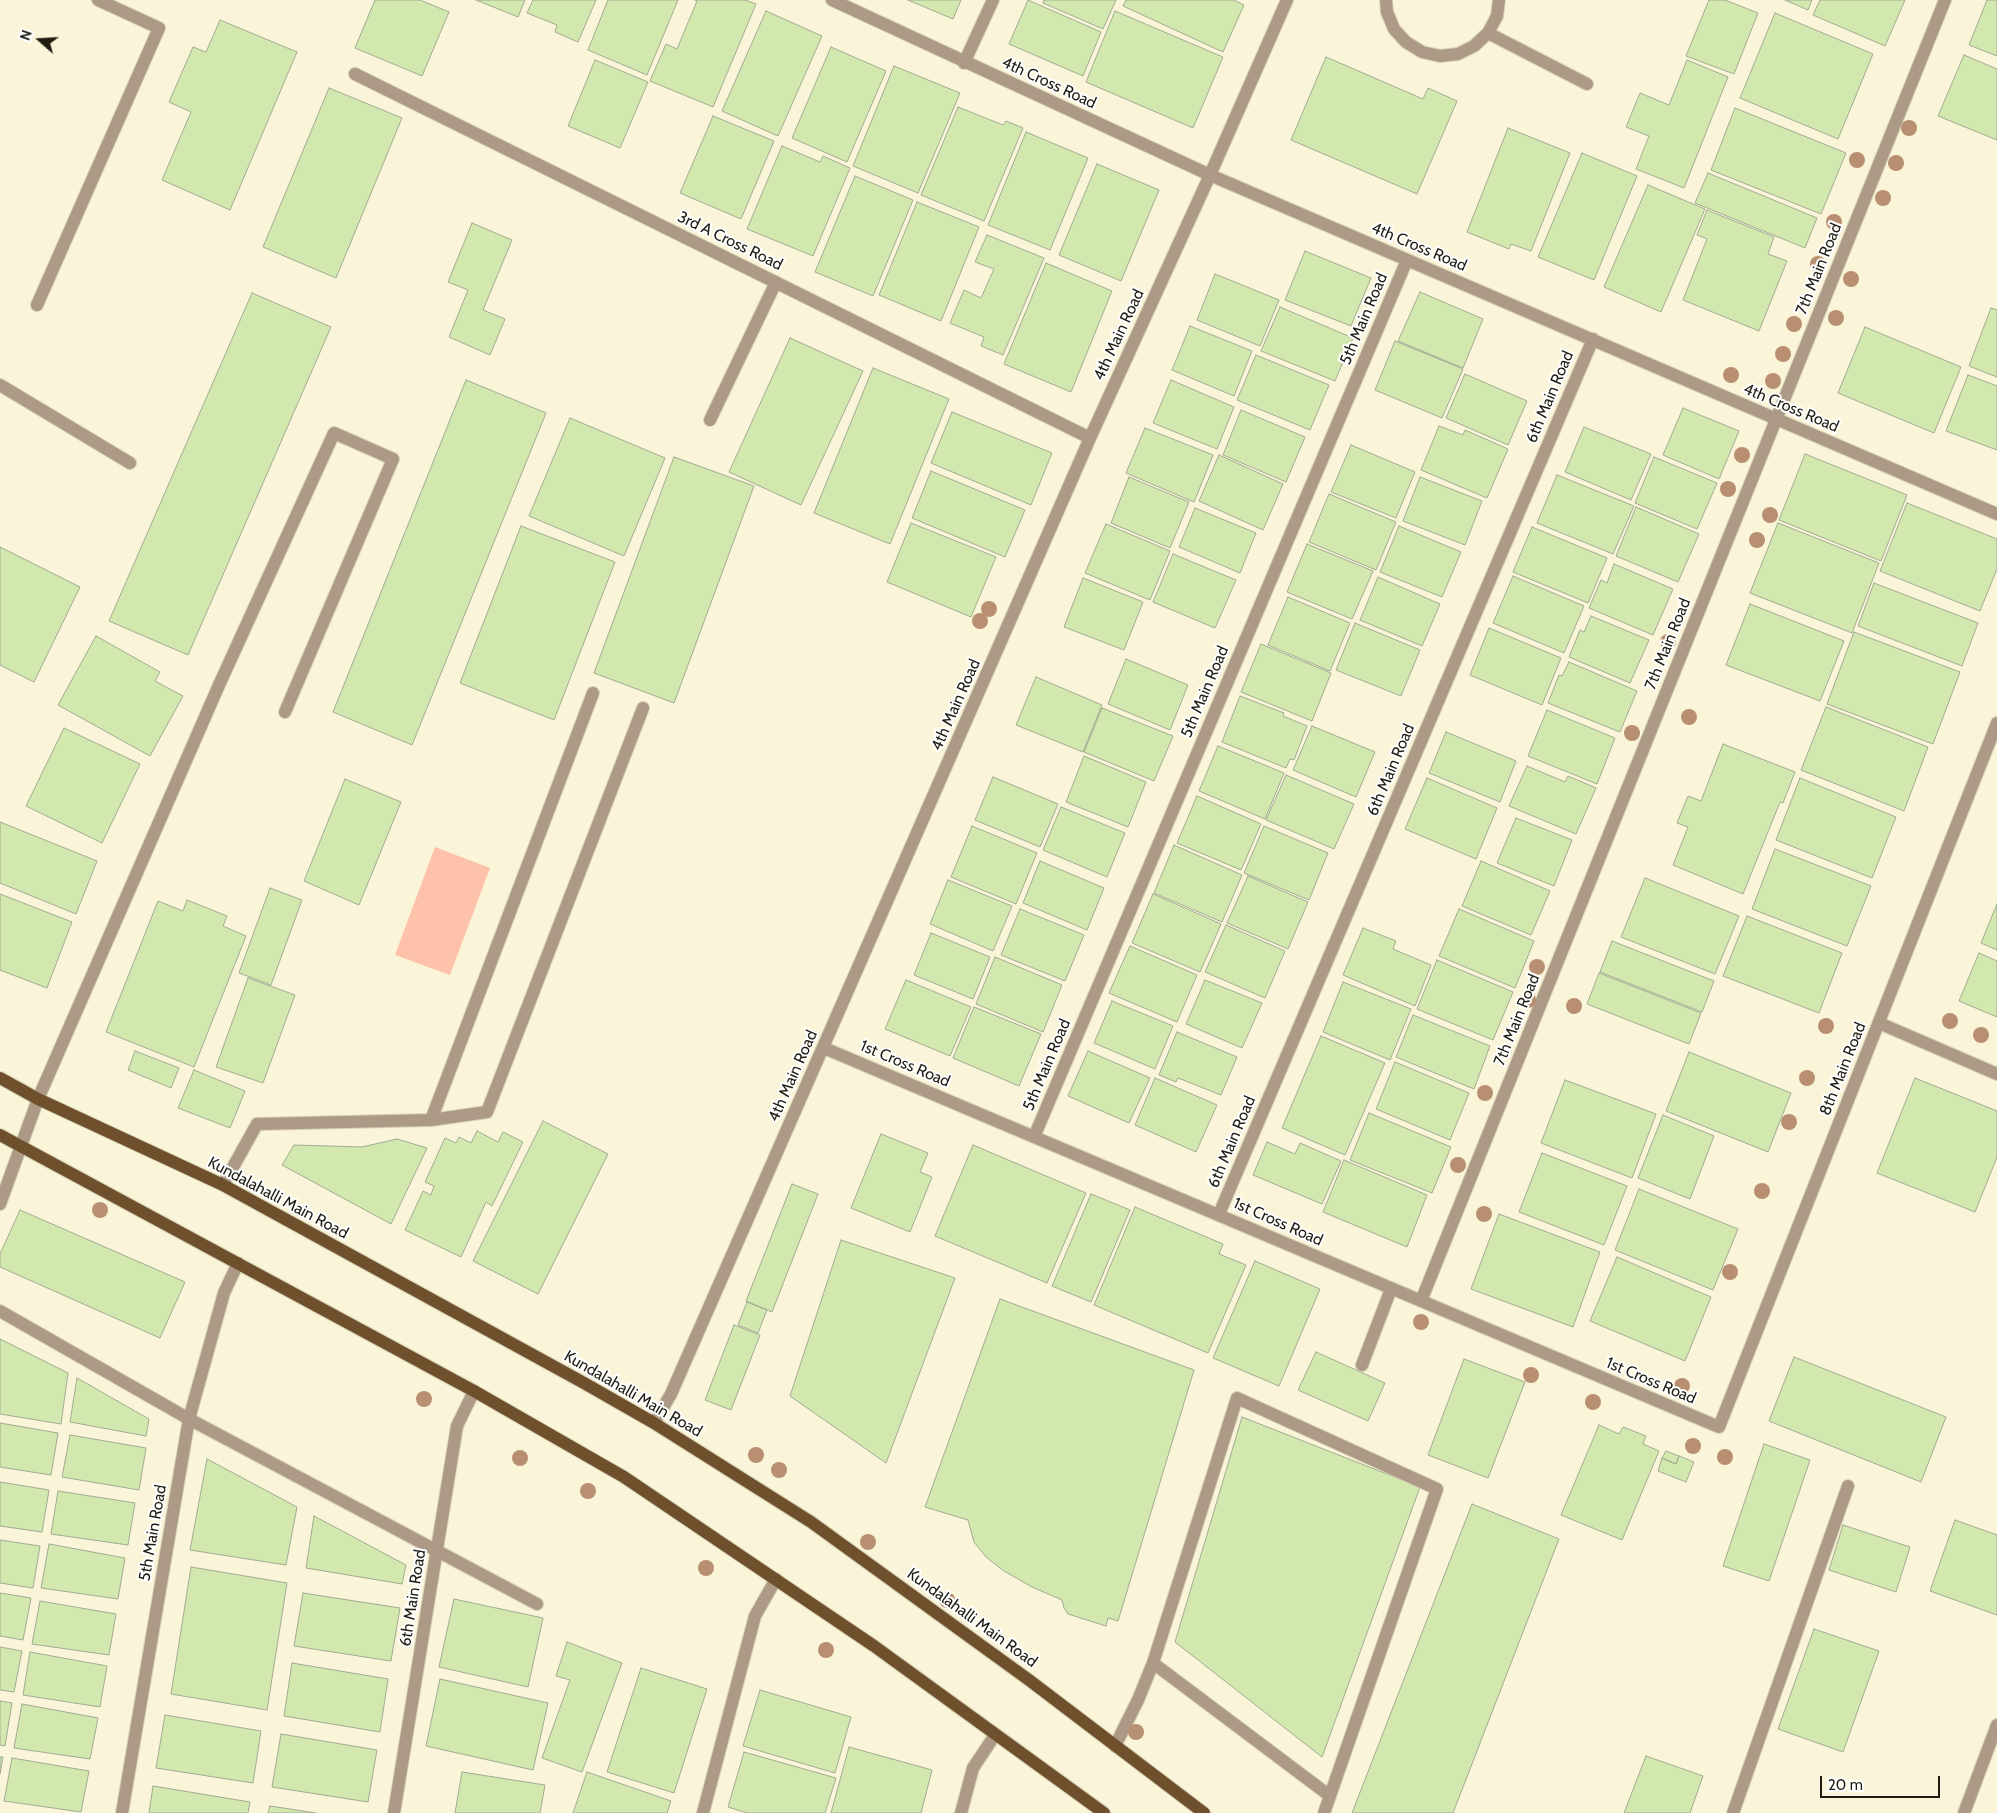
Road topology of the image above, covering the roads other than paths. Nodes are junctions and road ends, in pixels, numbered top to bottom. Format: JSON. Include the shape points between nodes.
{"nodes":[{"id":1,"x":98,"y":0,"type":"edge"},
{"id":2,"x":832,"y":0,"type":"edge"},
{"id":3,"x":993,"y":0,"type":"edge"},
{"id":4,"x":1287,"y":0,"type":"edge"},
{"id":5,"x":1386,"y":0,"type":"edge"},
{"id":6,"x":1499,"y":0,"type":"edge"},
{"id":7,"x":1945,"y":0,"type":"edge"},
{"id":8,"x":1488,"y":33,"type":"junction"},
{"id":9,"x":964,"y":63,"type":"junction"},
{"id":10,"x":355,"y":74,"type":"dead end"},
{"id":11,"x":1587,"y":84,"type":"dead end"},
{"id":12,"x":1210,"y":175,"type":"junction"},
{"id":13,"x":1407,"y":260,"type":"junction"},
{"id":14,"x":776,"y":282,"type":"junction"},
{"id":15,"x":36,"y":305,"type":"dead end"},
{"id":16,"x":1593,"y":339,"type":"junction"},
{"id":17,"x":0,"y":385,"type":"edge"},
{"id":18,"x":710,"y":420,"type":"dead end"},
{"id":19,"x":1776,"y":420,"type":"junction"},
{"id":20,"x":1090,"y":438,"type":"junction"},
{"id":21,"x":130,"y":463,"type":"dead end"},
{"id":22,"x":1997,"y":514,"type":"edge"},
{"id":23,"x":593,"y":692,"type":"dead end"},
{"id":24,"x":643,"y":708,"type":"dead end"},
{"id":25,"x":285,"y":712,"type":"dead end"},
{"id":26,"x":1997,"y":723,"type":"edge"},
{"id":27,"x":1879,"y":1023,"type":"junction"},
{"id":28,"x":824,"y":1048,"type":"junction"},
{"id":29,"x":1997,"y":1074,"type":"edge"},
{"id":30,"x":0,"y":1078,"type":"edge"},
{"id":31,"x":38,"y":1099,"type":"junction"},
{"id":32,"x":431,"y":1120,"type":"junction"},
{"id":33,"x":0,"y":1135,"type":"edge"},
{"id":34,"x":1034,"y":1137,"type":"junction"},
{"id":35,"x":20,"y":1146,"type":"junction"},
{"id":36,"x":223,"y":1185,"type":"junction"},
{"id":37,"x":0,"y":1204,"type":"edge"},
{"id":38,"x":1219,"y":1214,"type":"junction"},
{"id":39,"x":238,"y":1263,"type":"junction"},
{"id":40,"x":1391,"y":1289,"type":"junction"},
{"id":41,"x":1421,"y":1301,"type":"junction"},
{"id":42,"x":0,"y":1311,"type":"edge"},
{"id":43,"x":1362,"y":1365,"type":"dead end"},
{"id":44,"x":474,"y":1391,"type":"junction"},
{"id":45,"x":189,"y":1419,"type":"junction"},
{"id":46,"x":654,"y":1423,"type":"junction"},
{"id":47,"x":1720,"y":1427,"type":"joint"},
{"id":48,"x":1848,"y":1486,"type":"dead end"},
{"id":49,"x":437,"y":1552,"type":"junction"},
{"id":50,"x":776,"y":1579,"type":"junction"},
{"id":51,"x":537,"y":1604,"type":"dead end"},
{"id":52,"x":1153,"y":1662,"type":"junction"},
{"id":53,"x":1997,"y":1725,"type":"edge"},
{"id":54,"x":995,"y":1735,"type":"junction"},
{"id":55,"x":1116,"y":1746,"type":"junction"},
{"id":56,"x":1330,"y":1796,"type":"junction"},
{"id":57,"x":122,"y":1813,"type":"edge"},
{"id":58,"x":394,"y":1813,"type":"edge"},
{"id":59,"x":703,"y":1813,"type":"edge"},
{"id":60,"x":961,"y":1813,"type":"edge"},
{"id":61,"x":1104,"y":1813,"type":"edge"},
{"id":62,"x":1204,"y":1813,"type":"edge"},
{"id":63,"x":1324,"y":1813,"type":"edge"},
{"id":64,"x":1733,"y":1813,"type":"edge"},
{"id":65,"x":1964,"y":1813,"type":"edge"}],
"edges":[{"from":1,"to":15,"type":"street","via":[[159,28]]},
{"from":2,"to":9,"type":"street","name":"4th Cross Road"},
{"from":3,"to":9,"type":"street"},
{"from":4,"to":12,"type":"street","name":"4th Main Road"},
{"from":5,"to":8,"type":"street","via":[[1394,29],[1422,52],[1440,56],[1458,54],[1474,46]]},
{"from":6,"to":8,"type":"street","via":[[1497,16]]},
{"from":7,"to":19,"type":"street","name":"7th Main Road"},
{"from":8,"to":11,"type":"street"},
{"from":9,"to":12,"type":"street","name":"4th Cross Road"},
{"from":10,"to":14,"type":"street","name":"3rd A Cross Road"},
{"from":12,"to":13,"type":"street","name":"4th Cross Road"},
{"from":12,"to":20,"type":"street","name":"4th Main Road"},
{"from":13,"to":16,"type":"street","name":"4th Cross Road"},
{"from":13,"to":34,"type":"street","name":"5th Main Road"},
{"from":14,"to":18,"type":"street"},
{"from":14,"to":20,"type":"street","name":"3rd A Cross Road"},
{"from":16,"to":19,"type":"street","name":"4th Cross Road"},
{"from":16,"to":38,"type":"street","name":"6th Main Road"},
{"from":17,"to":21,"type":"street"},
{"from":19,"to":22,"type":"street","name":"4th Cross Road"},
{"from":19,"to":41,"type":"street","name":"7th Main Road"},
{"from":20,"to":28,"type":"street","name":"4th Main Road"},
{"from":23,"to":32,"type":"street"},
{"from":24,"to":32,"type":"street","via":[[487,1112]]},
{"from":25,"to":31,"type":"street","via":[[393,459],[334,433]]},
{"from":26,"to":27,"type":"street","name":"8th Main Road"},
{"from":27,"to":29,"type":"street"},
{"from":27,"to":47,"type":"street","name":"8th Main Road"},
{"from":28,"to":34,"type":"street","name":"1st Cross Road"},
{"from":28,"to":46,"type":"street","name":"4th Main Road","via":[[671,1394]]},
{"from":30,"to":31,"type":"main road","name":"Kundalahalli Main Road"},
{"from":31,"to":35,"type":"street"},
{"from":31,"to":36,"type":"main road","name":"Kundalahalli Main Road"},
{"from":32,"to":36,"type":"street","via":[[256,1124]]},
{"from":33,"to":35,"type":"main road"},
{"from":34,"to":38,"type":"street","name":"1st Cross Road"},
{"from":35,"to":37,"type":"street"},
{"from":35,"to":39,"type":"main road"},
{"from":36,"to":46,"type":"main road","name":"Kundalahalli Main Road"},
{"from":38,"to":40,"type":"street","name":"1st Cross Road"},
{"from":39,"to":44,"type":"main road"},
{"from":39,"to":45,"type":"street","name":"5th Main Road","via":[[224,1293]]},
{"from":40,"to":41,"type":"street","name":"1st Cross Road"},
{"from":40,"to":43,"type":"street"},
{"from":41,"to":47,"type":"street","name":"1st Cross Road"},
{"from":42,"to":45,"type":"street"},
{"from":44,"to":49,"type":"street","name":"6th Main Road","via":[[457,1426]]},
{"from":44,"to":50,"type":"main road","via":[[624,1477]]},
{"from":45,"to":49,"type":"street"},
{"from":45,"to":57,"type":"street","name":"5th Main Road"},
{"from":46,"to":55,"type":"main road","name":"Kundalahalli Main Road","via":[[811,1522]]},
{"from":48,"to":64,"type":"street"},
{"from":49,"to":51,"type":"street"},
{"from":49,"to":58,"type":"street","name":"6th Main Road"},
{"from":50,"to":54,"type":"main road"},
{"from":50,"to":59,"type":"street","via":[[754,1616]]},
{"from":52,"to":55,"type":"street"},
{"from":52,"to":56,"type":"street"},
{"from":52,"to":56,"type":"street","via":[[1237,1398],[1437,1489]]},
{"from":53,"to":65,"type":"street"},
{"from":54,"to":60,"type":"street","via":[[973,1768]]},
{"from":54,"to":61,"type":"main road"},
{"from":55,"to":62,"type":"main road","name":"Kundalahalli Main Road"},
{"from":56,"to":63,"type":"street"}]}
